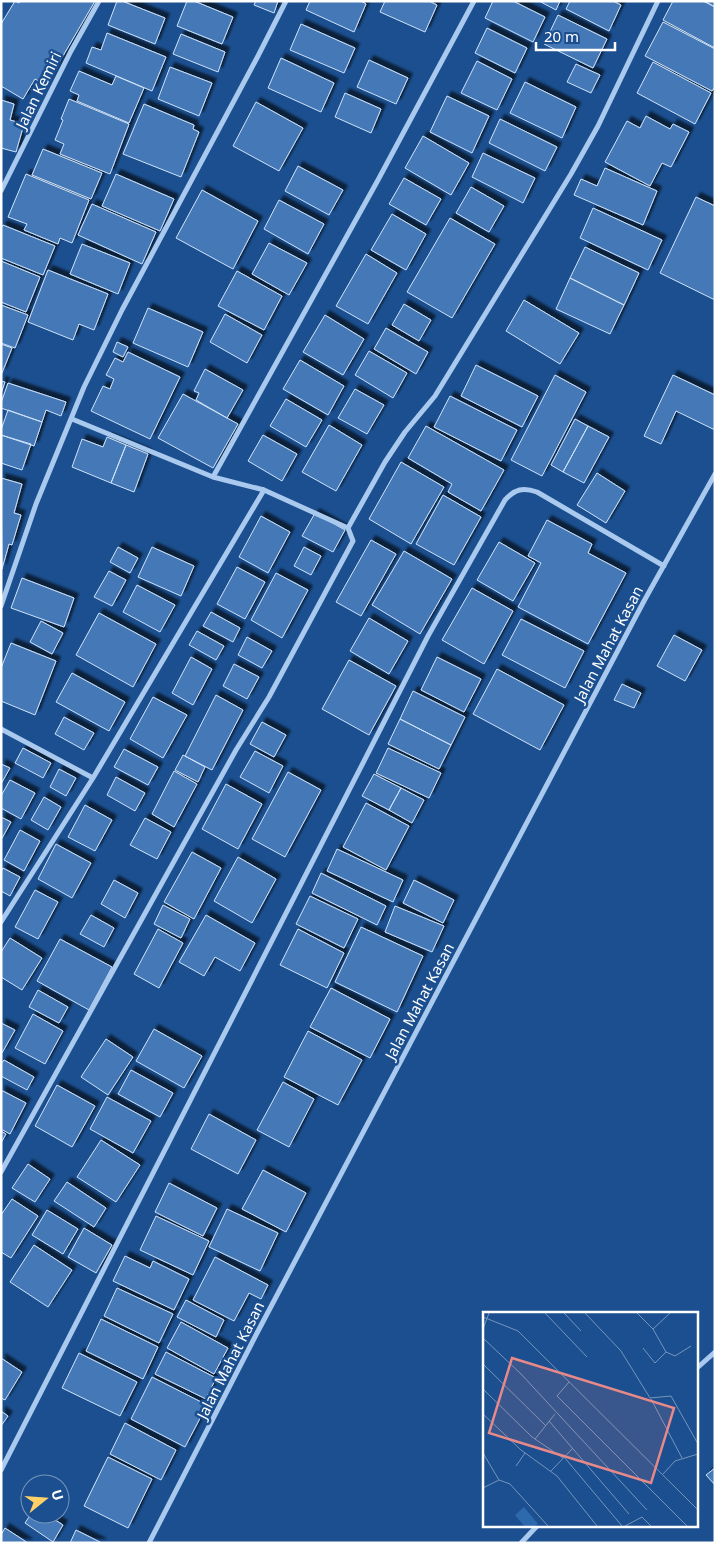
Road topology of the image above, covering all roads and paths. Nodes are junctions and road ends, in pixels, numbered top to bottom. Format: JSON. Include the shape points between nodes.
{"nodes":[{"id":1,"x":99,"y":1,"type":"edge"},
{"id":2,"x":286,"y":1,"type":"edge"},
{"id":3,"x":474,"y":1,"type":"edge"},
{"id":4,"x":658,"y":1,"type":"edge"},
{"id":5,"x":1,"y":191,"type":"edge"},
{"id":6,"x":72,"y":418,"type":"junction"},
{"id":7,"x":715,"y":474,"type":"edge"},
{"id":8,"x":212,"y":477,"type":"junction"},
{"id":9,"x":264,"y":490,"type":"junction"},
{"id":10,"x":348,"y":528,"type":"junction"},
{"id":11,"x":664,"y":566,"type":"junction"},
{"id":12,"x":1,"y":606,"type":"edge"},
{"id":13,"x":1,"y":729,"type":"edge"},
{"id":14,"x":93,"y":778,"type":"junction"},
{"id":15,"x":1,"y":922,"type":"edge"},
{"id":16,"x":1,"y":1172,"type":"edge"},
{"id":17,"x":715,"y":1352,"type":"edge"},
{"id":18,"x":698,"y":1367,"type":"edge"},
{"id":19,"x":1,"y":1470,"type":"edge"},
{"id":20,"x":537,"y":1526,"type":"edge"},
{"id":21,"x":149,"y":1543,"type":"edge"},
{"id":22,"x":521,"y":1543,"type":"edge"}],
"edges":[{"from":1,"to":5,"type":"street","name":"Jalan Kemiri"},
{"from":2,"to":6,"type":"street","via":[[122,310]]},
{"from":3,"to":8,"type":"street"},
{"from":4,"to":10,"type":"street","via":[[598,126],[571,174],[435,396],[385,462]]},
{"from":6,"to":8,"type":"street"},
{"from":6,"to":12,"type":"street","via":[[36,504]]},
{"from":7,"to":11,"type":"street","name":"Jalan Mahat Kasan"},
{"from":8,"to":9,"type":"street"},
{"from":9,"to":10,"type":"street"},
{"from":9,"to":14,"type":"street"},
{"from":10,"to":16,"type":"street","via":[[353,541],[269,697],[236,750]]},
{"from":11,"to":19,"type":"street","via":[[537,492],[519,490],[505,500],[424,644]]},
{"from":11,"to":21,"type":"street","name":"Jalan Mahat Kasan","via":[[266,1315]]},
{"from":13,"to":14,"type":"street"},
{"from":14,"to":15,"type":"street"},
{"from":17,"to":18,"type":"street"},
{"from":20,"to":22,"type":"street"}]}
